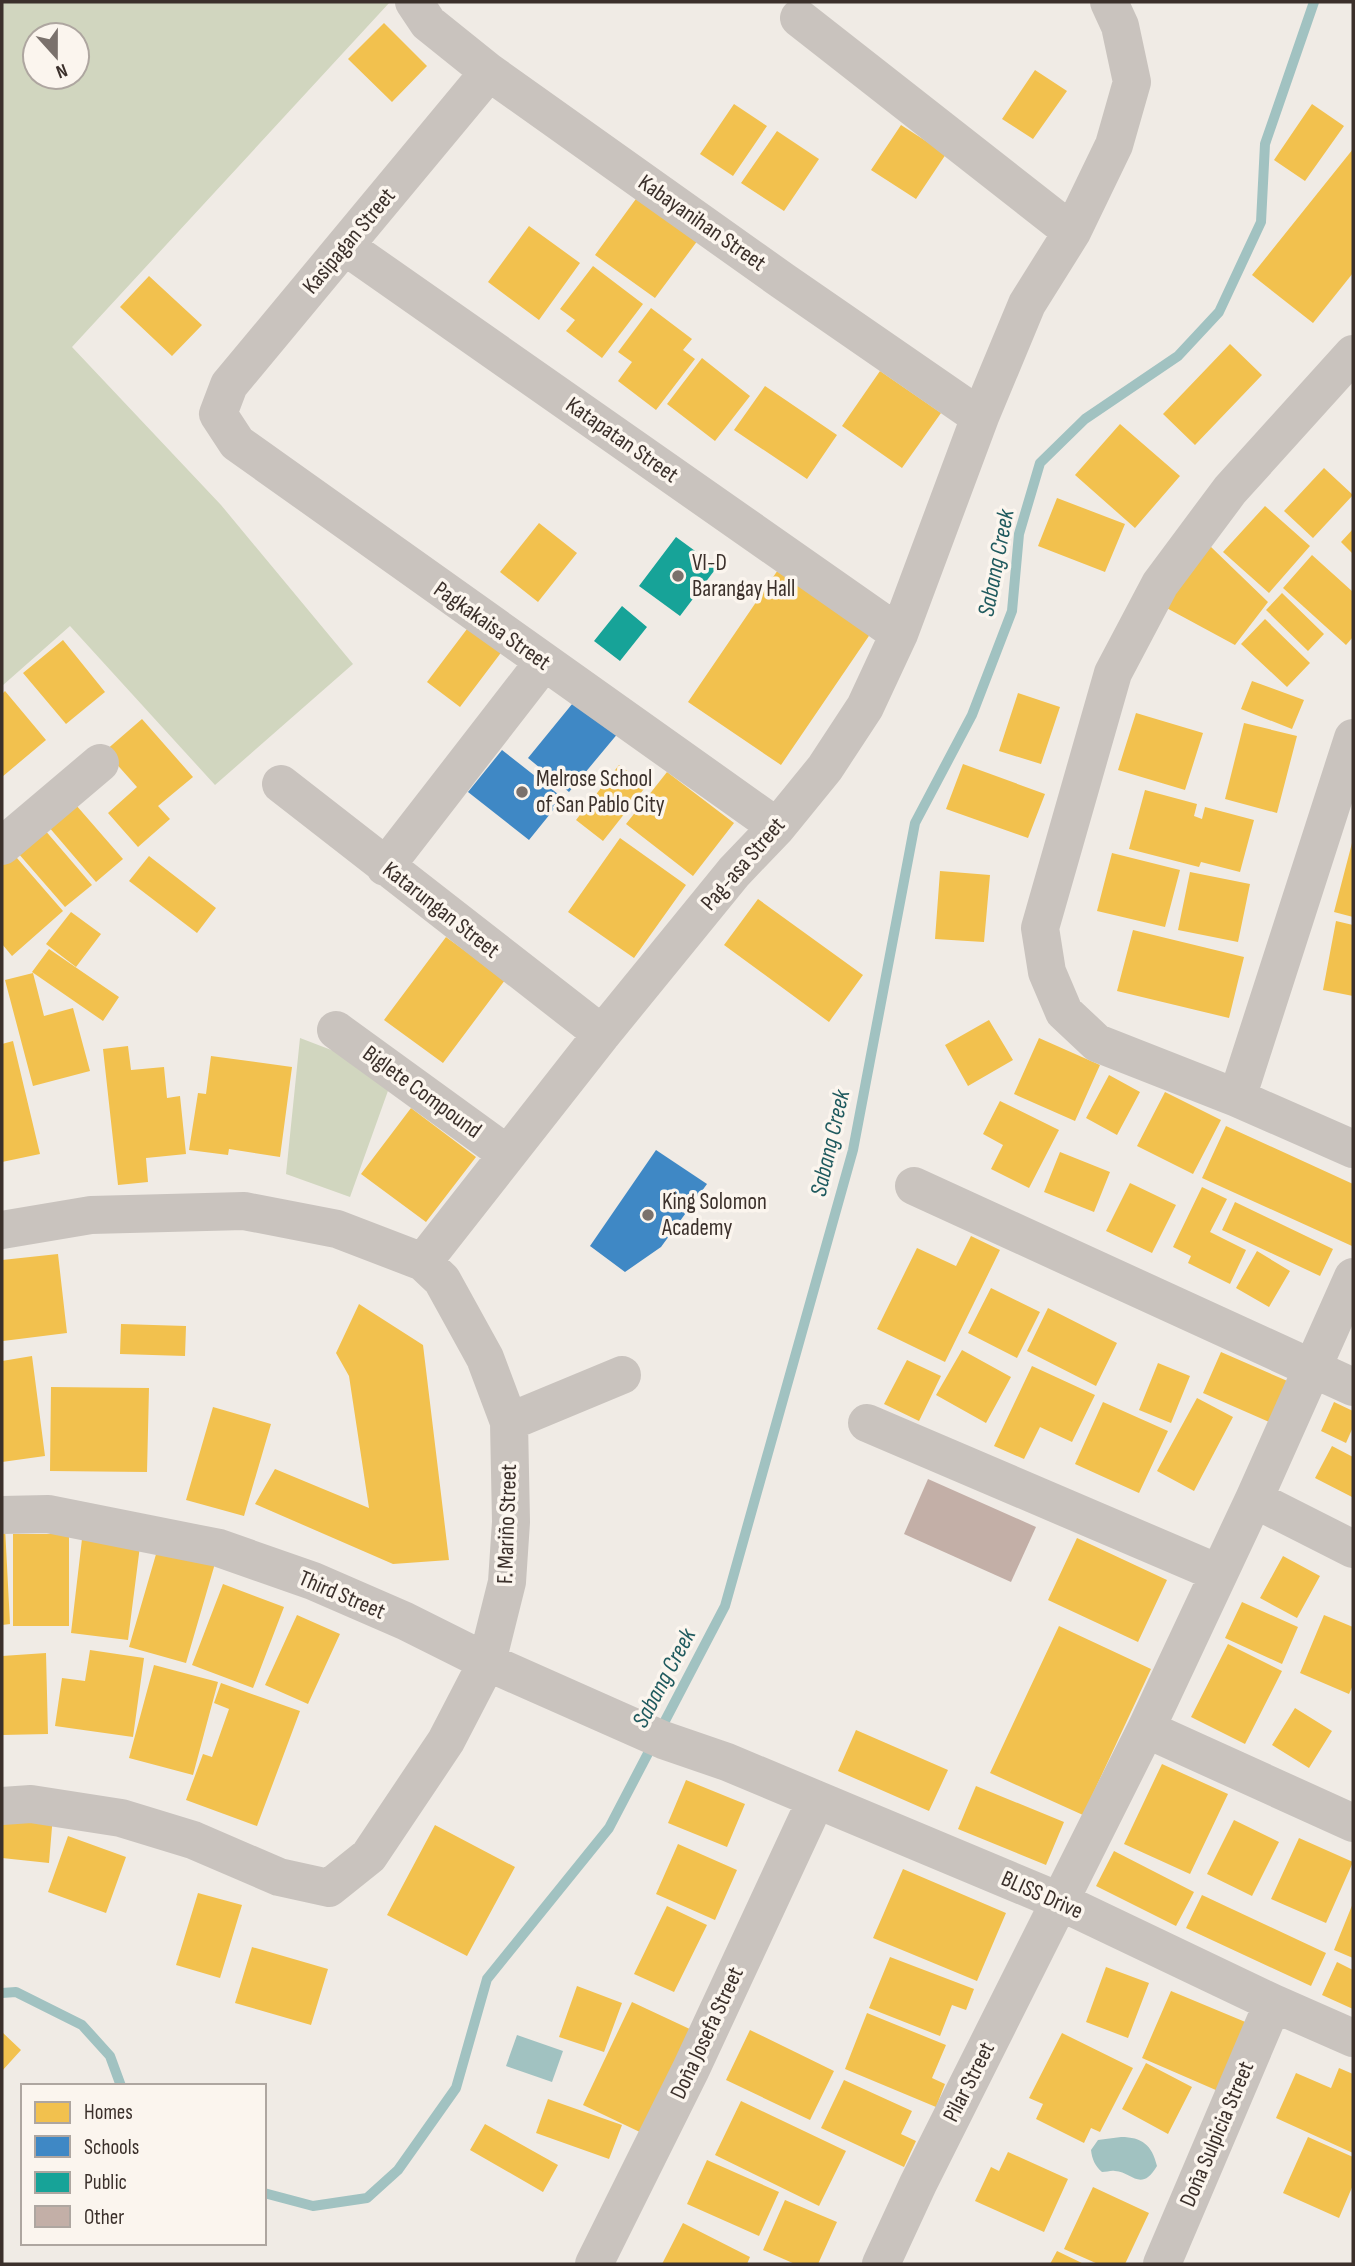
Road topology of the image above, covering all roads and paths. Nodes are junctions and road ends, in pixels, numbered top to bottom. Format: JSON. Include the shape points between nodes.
{"nodes":[{"id":1,"x":1108,"y":2,"type":"edge"},
{"id":2,"x":421,"y":12,"type":"edge"},
{"id":3,"x":799,"y":18,"type":"dead end"},
{"id":4,"x":489,"y":72,"type":"junction"},
{"id":5,"x":1072,"y":232,"type":"junction"},
{"id":6,"x":346,"y":247,"type":"junction"},
{"id":7,"x":1353,"y":354,"type":"edge"},
{"id":8,"x":218,"y":414,"type":"joint"},
{"id":9,"x":980,"y":417,"type":"junction"},
{"id":10,"x":899,"y":634,"type":"junction"},
{"id":11,"x":543,"y":663,"type":"junction"},
{"id":12,"x":1353,"y":738,"type":"edge"},
{"id":13,"x":100,"y":763,"type":"dead end"},
{"id":14,"x":281,"y":784,"type":"dead end"},
{"id":15,"x":777,"y":827,"type":"junction"},
{"id":16,"x":2,"y":846,"type":"edge"},
{"id":17,"x":385,"y":867,"type":"junction"},
{"id":18,"x":336,"y":1030,"type":"dead end"},
{"id":19,"x":602,"y":1034,"type":"junction"},
{"id":20,"x":1237,"y":1097,"type":"junction"},
{"id":21,"x":1353,"y":1149,"type":"edge"},
{"id":22,"x":508,"y":1154,"type":"junction"},
{"id":23,"x":914,"y":1186,"type":"dead end"},
{"id":24,"x":2,"y":1230,"type":"edge"},
{"id":25,"x":423,"y":1262,"type":"junction"},
{"id":26,"x":1353,"y":1277,"type":"edge"},
{"id":27,"x":1314,"y":1368,"type":"junction"},
{"id":28,"x":622,"y":1375,"type":"dead end"},
{"id":29,"x":1353,"y":1387,"type":"edge"},
{"id":30,"x":509,"y":1422,"type":"junction"},
{"id":31,"x":867,"y":1423,"type":"dead end"},
{"id":32,"x":1254,"y":1499,"type":"junction"},
{"id":33,"x":2,"y":1515,"type":"edge"},
{"id":34,"x":1353,"y":1549,"type":"edge"},
{"id":35,"x":1218,"y":1573,"type":"junction"},
{"id":36,"x":487,"y":1662,"type":"junction"},
{"id":37,"x":1146,"y":1728,"type":"junction"},
{"id":38,"x":727,"y":1762,"type":"joint"},
{"id":39,"x":816,"y":1800,"type":"junction"},
{"id":40,"x":2,"y":1806,"type":"edge"},
{"id":41,"x":1353,"y":1823,"type":"edge"},
{"id":42,"x":1059,"y":1901,"type":"junction"},
{"id":43,"x":1273,"y":2003,"type":"junction"},
{"id":44,"x":1353,"y":2038,"type":"edge"},
{"id":45,"x":594,"y":2264,"type":"edge"},
{"id":46,"x":880,"y":2264,"type":"edge"},
{"id":47,"x":1162,"y":2264,"type":"edge"}],
"edges":[{"from":1,"to":5,"type":"street","name":"Pag-asa Street","via":[[1120,26],[1132,82],[1114,145]]},
{"from":2,"to":4,"type":"street","name":"Kabayanihan Street"},
{"from":3,"to":5,"type":"street"},
{"from":4,"to":6,"type":"street","name":"Kasipagan Street"},
{"from":4,"to":9,"type":"street","name":"Kabayanihan Street"},
{"from":5,"to":9,"type":"street","name":"Pag-asa Street","via":[[1027,304]]},
{"from":6,"to":8,"type":"street","name":"Kasipagan Street","via":[[229,385]]},
{"from":6,"to":10,"type":"street","name":"Katapatan Street"},
{"from":7,"to":20,"type":"street","via":[[1230,490],[1160,584],[1113,673],[1040,928],[1047,972],[1063,1012],[1097,1043]]},
{"from":8,"to":11,"type":"street","name":"Pagkakaisa Street","via":[[237,443]]},
{"from":9,"to":10,"type":"street","name":"Pag-asa Street"},
{"from":10,"to":15,"type":"street","name":"Pag-asa Street","via":[[865,707],[825,768]]},
{"from":11,"to":15,"type":"street","name":"Pagkakaisa Street"},
{"from":11,"to":17,"type":"street"},
{"from":12,"to":20,"type":"street"},
{"from":13,"to":16,"type":"street"},
{"from":14,"to":17,"type":"street","name":"Katarungan Street"},
{"from":15,"to":19,"type":"street","name":"Pag-asa Street","via":[[734,872]]},
{"from":17,"to":19,"type":"street","name":"Katarungan Street"},
{"from":18,"to":22,"type":"street","name":"Biglete Compound"},
{"from":19,"to":22,"type":"street","name":"Pag-asa Street"},
{"from":20,"to":21,"type":"street"},
{"from":22,"to":25,"type":"street","name":"Pag-asa Street"},
{"from":23,"to":27,"type":"street"},
{"from":24,"to":25,"type":"street","name":"F. Mariño Street","via":[[92,1216],[244,1211],[337,1229]]},
{"from":25,"to":30,"type":"street","name":"F. Mariño Street","via":[[442,1280],[485,1358]]},
{"from":26,"to":27,"type":"street","name":"Pilar Street"},
{"from":27,"to":29,"type":"street"},
{"from":27,"to":32,"type":"street","name":"Pilar Street"},
{"from":28,"to":30,"type":"street"},
{"from":30,"to":36,"type":"street","name":"F. Mariño Street","via":[[507,1582]]},
{"from":31,"to":35,"type":"street"},
{"from":32,"to":34,"type":"street"},
{"from":32,"to":35,"type":"street","name":"Pilar Street"},
{"from":33,"to":36,"type":"street","name":"Third Street","via":[[48,1514],[219,1549],[313,1581]]},
{"from":35,"to":37,"type":"street","name":"Pilar Street"},
{"from":36,"to":38,"type":"street","name":"Third Street","via":[[663,1740]]},
{"from":36,"to":40,"type":"street","name":"F. Mariño Street","via":[[446,1741],[369,1856],[329,1888],[279,1877],[193,1840],[121,1818],[31,1804]]},
{"from":37,"to":41,"type":"street"},
{"from":37,"to":42,"type":"street","name":"Pilar Street"},
{"from":38,"to":39,"type":"street","name":"BLISS Drive"},
{"from":39,"to":42,"type":"street","name":"BLISS Drive"},
{"from":39,"to":45,"type":"street","name":"Doña Josefa Street"},
{"from":42,"to":43,"type":"street","name":"BLISS Drive"},
{"from":42,"to":46,"type":"street","name":"Pilar Street"},
{"from":43,"to":44,"type":"street","name":"BLISS Drive"},
{"from":43,"to":47,"type":"street","name":"Doña Sulpicia Street"}]}
